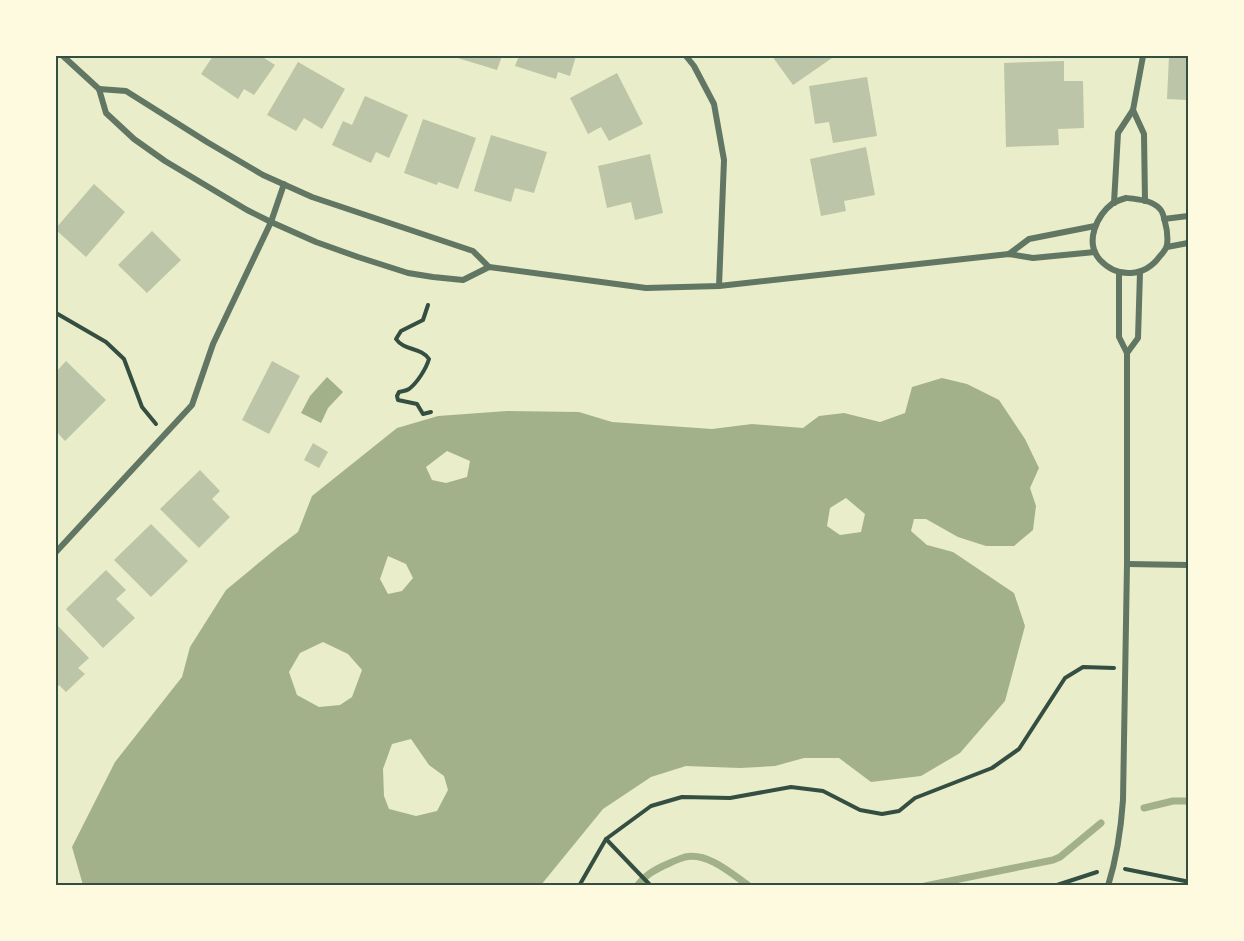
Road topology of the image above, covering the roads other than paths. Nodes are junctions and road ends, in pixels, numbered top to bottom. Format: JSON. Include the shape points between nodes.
{"nodes":[{"id":1,"x":63,"y":56,"type":"edge"},
{"id":2,"x":686,"y":56,"type":"edge"},
{"id":3,"x":1143,"y":56,"type":"edge"},
{"id":4,"x":99,"y":89,"type":"junction"},
{"id":5,"x":1133,"y":110,"type":"junction"},
{"id":6,"x":284,"y":184,"type":"junction"},
{"id":7,"x":1145,"y":201,"type":"junction"},
{"id":8,"x":1114,"y":203,"type":"junction"},
{"id":9,"x":1188,"y":216,"type":"edge"},
{"id":10,"x":1164,"y":219,"type":"junction"},
{"id":11,"x":271,"y":222,"type":"junction"},
{"id":12,"x":1095,"y":226,"type":"junction"},
{"id":13,"x":1188,"y":243,"type":"edge"},
{"id":14,"x":1167,"y":247,"type":"junction"},
{"id":15,"x":1095,"y":252,"type":"junction"},
{"id":16,"x":1008,"y":254,"type":"junction"},
{"id":17,"x":489,"y":267,"type":"junction"},
{"id":18,"x":1119,"y":272,"type":"junction"},
{"id":19,"x":1140,"y":272,"type":"junction"},
{"id":20,"x":719,"y":286,"type":"junction"},
{"id":21,"x":1127,"y":353,"type":"junction"},
{"id":22,"x":56,"y":552,"type":"edge"},
{"id":23,"x":1127,"y":564,"type":"junction"},
{"id":24,"x":1188,"y":565,"type":"edge"},
{"id":25,"x":1108,"y":885,"type":"edge"}],
"edges":[{"from":1,"to":4,"type":"street"},
{"from":2,"to":20,"type":"street","via":[[714,104],[724,160]]},
{"from":3,"to":5,"type":"street"},
{"from":4,"to":6,"type":"street","via":[[126,91]]},
{"from":4,"to":11,"type":"street","via":[[106,113],[134,139]]},
{"from":5,"to":7,"type":"street","via":[[1144,134]]},
{"from":5,"to":8,"type":"street","via":[[1118,133]]},
{"from":6,"to":11,"type":"street"},
{"from":6,"to":17,"type":"street","via":[[473,251]]},
{"from":7,"to":8,"type":"street","via":[[1126,198]]},
{"from":7,"to":10,"type":"street","via":[[1162,210]]},
{"from":8,"to":12,"type":"street"},
{"from":9,"to":10,"type":"street"},
{"from":10,"to":14,"type":"street"},
{"from":11,"to":17,"type":"street","via":[[316,242],[408,273],[463,280]]},
{"from":11,"to":22,"type":"street","via":[[213,344],[192,405]]},
{"from":12,"to":15,"type":"street"},
{"from":12,"to":16,"type":"street","via":[[1029,238]]},
{"from":13,"to":14,"type":"street"},
{"from":14,"to":19,"type":"street","via":[[1154,264]]},
{"from":15,"to":16,"type":"street","via":[[1033,258]]},
{"from":15,"to":18,"type":"street"},
{"from":16,"to":20,"type":"street"},
{"from":17,"to":20,"type":"street","via":[[646,288]]},
{"from":18,"to":19,"type":"street"},
{"from":18,"to":21,"type":"street","via":[[1119,337]]},
{"from":19,"to":21,"type":"street","via":[[1138,338]]},
{"from":21,"to":23,"type":"street"},
{"from":23,"to":24,"type":"street"},
{"from":23,"to":25,"type":"street","via":[[1123,800]]}]}
